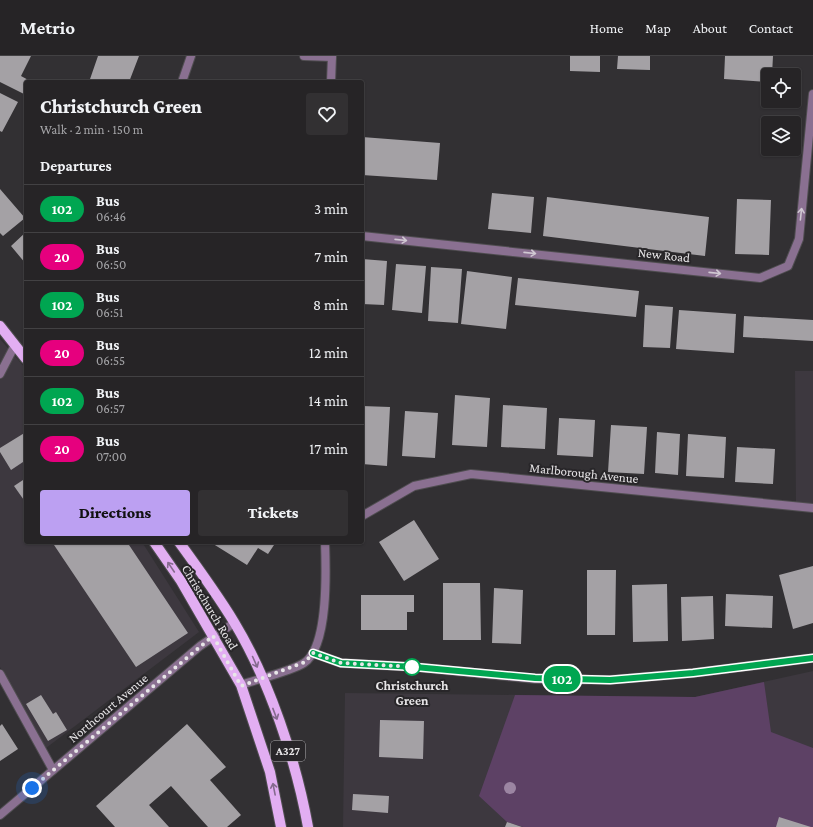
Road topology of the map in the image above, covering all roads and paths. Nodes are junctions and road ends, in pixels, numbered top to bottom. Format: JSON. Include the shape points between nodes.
{"nodes":[{"id":1,"x":191,"y":56,"type":"edge"},
{"id":2,"x":304,"y":56,"type":"edge"},
{"id":3,"x":332,"y":56,"type":"edge"},
{"id":4,"x":183,"y":80,"type":"edge"},
{"id":5,"x":331,"y":80,"type":"edge"},
{"id":6,"x":813,"y":94,"type":"edge"},
{"id":7,"x":364,"y":236,"type":"edge"},
{"id":8,"x":0,"y":326,"type":"edge"},
{"id":9,"x":15,"y":345,"type":"junction"},
{"id":10,"x":24,"y":356,"type":"edge"},
{"id":11,"x":0,"y":374,"type":"edge"},
{"id":12,"x":813,"y":508,"type":"edge"},
{"id":13,"x":364,"y":515,"type":"edge"},
{"id":14,"x":155,"y":544,"type":"edge"},
{"id":15,"x":180,"y":544,"type":"edge"},
{"id":16,"x":325,"y":544,"type":"edge"},
{"id":17,"x":234,"y":623,"type":"junction"},
{"id":18,"x":213,"y":636,"type":"junction"},
{"id":19,"x":313,"y":653,"type":"junction"},
{"id":20,"x":813,"y":658,"type":"edge"},
{"id":21,"x":0,"y":674,"type":"edge"},
{"id":22,"x":261,"y":677,"type":"junction"},
{"id":23,"x":241,"y":686,"type":"junction"},
{"id":24,"x":53,"y":770,"type":"junction"},
{"id":25,"x":0,"y":815,"type":"edge"},
{"id":26,"x":281,"y":827,"type":"edge"},
{"id":27,"x":308,"y":827,"type":"edge"}],
"edges":[{"from":1,"to":4,"type":"street"},
{"from":2,"to":3,"type":"street"},
{"from":3,"to":5,"type":"street"},
{"from":7,"to":6,"type":"street","name":"New Road","one_way":true,"via":[[760,278],[788,266],[799,239]]},
{"from":8,"to":9,"type":"main road"},
{"from":9,"to":10,"type":"main road"},
{"from":9,"to":11,"type":"street"},
{"from":12,"to":13,"type":"street","name":"Marlborough Avenue","via":[[471,474],[414,486]]},
{"from":18,"to":14,"type":"main road","name":"Christchurch Road","number":"A327","one_way":true,"via":[[181,581]]},
{"from":15,"to":17,"type":"main road","name":"Christchurch Road","number":"A327"},
{"from":16,"to":19,"type":"street","via":[[325,601],[320,636]]},
{"from":17,"to":18,"type":"street","name":"Northcourt Avenue"},
{"from":17,"to":22,"type":"main road","name":"Christchurch Road","number":"A327","one_way":true},
{"from":18,"to":23,"type":"main road","name":"Christchurch Road","number":"A327"},
{"from":18,"to":24,"type":"street","name":"Northcourt Avenue"},
{"from":19,"to":20,"type":"street","via":[[341,663],[535,678],[610,680]]},
{"from":19,"to":22,"type":"street","via":[[305,662]]},
{"from":21,"to":24,"type":"street"},
{"from":22,"to":23,"type":"street"},
{"from":22,"to":27,"type":"main road","number":"A327","one_way":true,"via":[[302,793]]},
{"from":26,"to":23,"type":"main road","number":"A327","one_way":true,"via":[[270,772]]},
{"from":24,"to":25,"type":"street","name":"Northcourt Avenue"}]}
